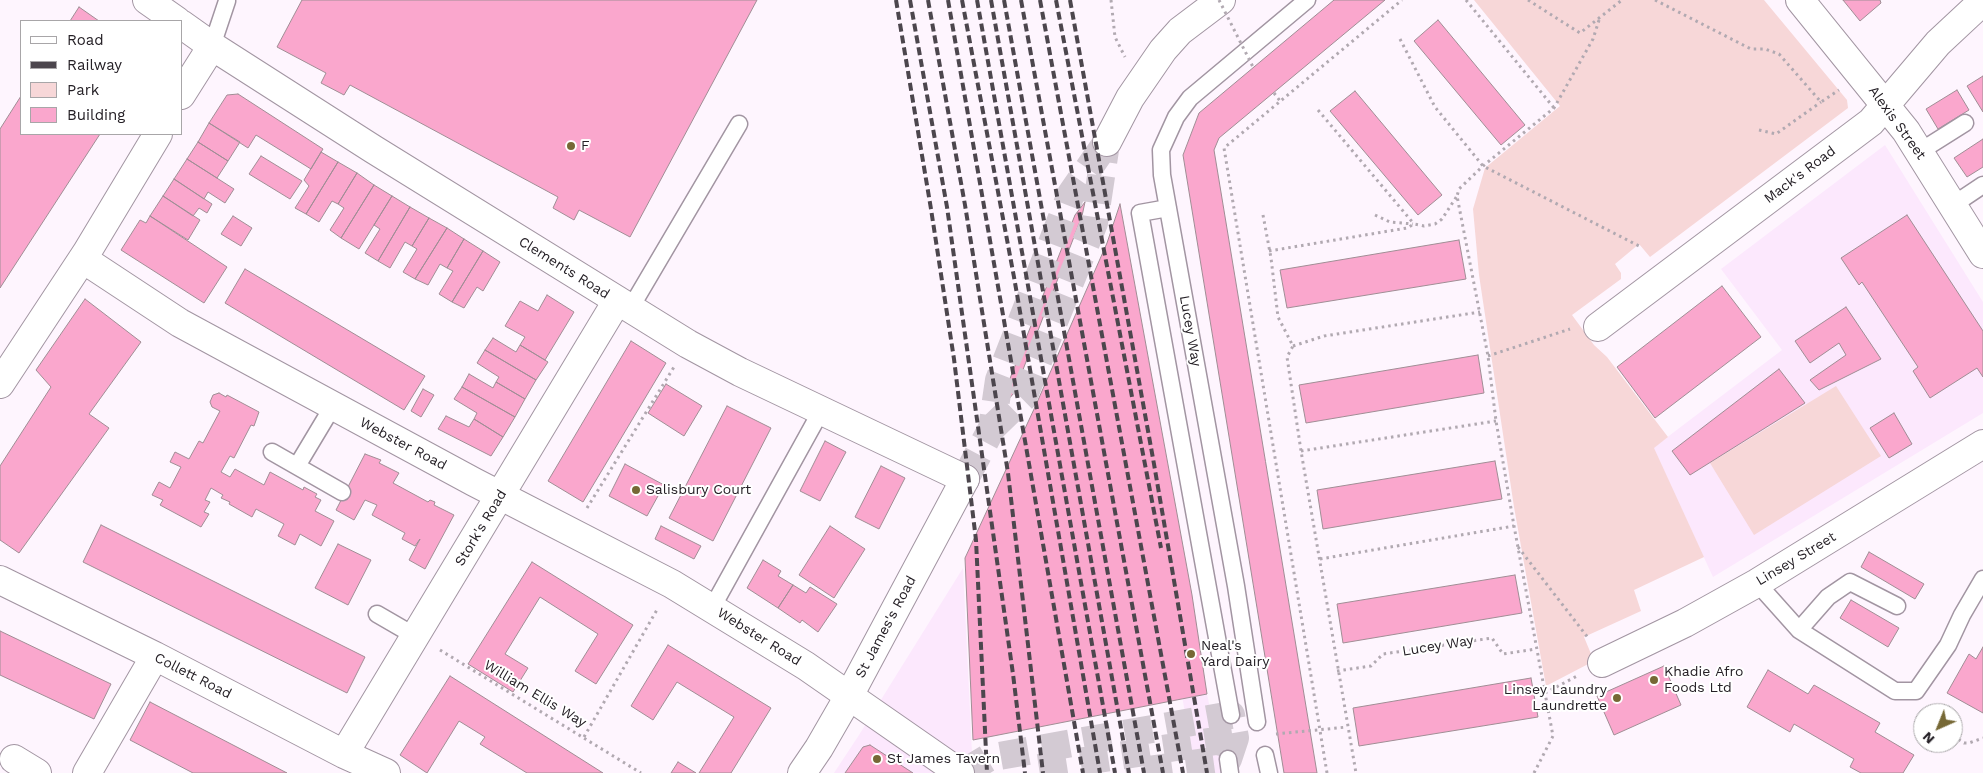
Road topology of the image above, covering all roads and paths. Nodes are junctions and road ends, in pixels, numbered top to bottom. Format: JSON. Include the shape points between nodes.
{"nodes":[{"id":1,"x":147,"y":0,"type":"edge"},
{"id":2,"x":1111,"y":0,"type":"edge"},
{"id":3,"x":1220,"y":0,"type":"edge"},
{"id":4,"x":1307,"y":0,"type":"edge"},
{"id":5,"x":1402,"y":0,"type":"edge"},
{"id":6,"x":1466,"y":0,"type":"edge"},
{"id":7,"x":1528,"y":0,"type":"edge"},
{"id":8,"x":1622,"y":0,"type":"edge"},
{"id":9,"x":1655,"y":0,"type":"edge"},
{"id":10,"x":1800,"y":0,"type":"edge"},
{"id":11,"x":227,"y":1,"type":"edge"},
{"id":12,"x":1983,"y":1,"type":"edge"},
{"id":13,"x":1600,"y":17,"type":"junction"},
{"id":14,"x":176,"y":20,"type":"edge"},
{"id":15,"x":182,"y":25,"type":"edge"},
{"id":16,"x":1400,"y":39,"type":"dead end"},
{"id":17,"x":212,"y":46,"type":"junction"},
{"id":18,"x":1124,"y":56,"type":"dead end"},
{"id":19,"x":1253,"y":67,"type":"dead end"},
{"id":20,"x":1840,"y":88,"type":"dead end"},
{"id":21,"x":182,"y":93,"type":"edge"},
{"id":22,"x":1274,"y":93,"type":"dead end"},
{"id":23,"x":1280,"y":101,"type":"junction"},
{"id":24,"x":1821,"y":102,"type":"junction"},
{"id":25,"x":1886,"y":106,"type":"junction"},
{"id":26,"x":1554,"y":108,"type":"junction"},
{"id":27,"x":1318,"y":110,"type":"dead end"},
{"id":28,"x":1965,"y":123,"type":"dead end"},
{"id":29,"x":739,"y":124,"type":"dead end"},
{"id":30,"x":1759,"y":130,"type":"dead end"},
{"id":31,"x":157,"y":135,"type":"edge"},
{"id":32,"x":1107,"y":142,"type":"tunnel mouth"},
{"id":33,"x":1919,"y":152,"type":"junction"},
{"id":34,"x":1483,"y":166,"type":"junction"},
{"id":35,"x":1983,"y":185,"type":"edge"},
{"id":36,"x":1457,"y":196,"type":"junction"},
{"id":37,"x":1953,"y":205,"type":"junction"},
{"id":38,"x":1168,"y":208,"type":"junction"},
{"id":39,"x":1263,"y":215,"type":"dead end"},
{"id":40,"x":1375,"y":215,"type":"dead end"},
{"id":41,"x":1414,"y":224,"type":"junction"},
{"id":42,"x":1639,"y":246,"type":"dead end"},
{"id":43,"x":1270,"y":251,"type":"junction"},
{"id":44,"x":87,"y":252,"type":"junction"},
{"id":45,"x":1983,"y":254,"type":"edge"},
{"id":46,"x":623,"y":305,"type":"junction"},
{"id":47,"x":1480,"y":312,"type":"junction"},
{"id":48,"x":1587,"y":327,"type":"joint"},
{"id":49,"x":688,"y":344,"type":"junction"},
{"id":50,"x":1293,"y":346,"type":"junction"},
{"id":51,"x":1488,"y":356,"type":"junction"},
{"id":52,"x":0,"y":384,"type":"edge"},
{"id":53,"x":333,"y":406,"type":"junction"},
{"id":54,"x":821,"y":411,"type":"junction"},
{"id":55,"x":1496,"y":421,"type":"junction"},
{"id":56,"x":1983,"y":444,"type":"edge"},
{"id":57,"x":1301,"y":451,"type":"junction"},
{"id":58,"x":272,"y":452,"type":"dead end"},
{"id":59,"x":297,"y":466,"type":"junction"},
{"id":60,"x":965,"y":479,"type":"joint"},
{"id":61,"x":342,"y":492,"type":"dead end"},
{"id":62,"x":501,"y":496,"type":"junction"},
{"id":63,"x":1514,"y":526,"type":"junction"},
{"id":64,"x":572,"y":532,"type":"junction"},
{"id":65,"x":1517,"y":546,"type":"junction"},
{"id":66,"x":1320,"y":559,"type":"junction"},
{"id":67,"x":1983,"y":579,"type":"edge"},
{"id":68,"x":0,"y":580,"type":"edge"},
{"id":69,"x":1757,"y":583,"type":"junction"},
{"id":70,"x":672,"y":584,"type":"junction"},
{"id":71,"x":1897,"y":606,"type":"dead end"},
{"id":72,"x":712,"y":608,"type":"junction"},
{"id":73,"x":377,"y":614,"type":"dead end"},
{"id":74,"x":1799,"y":630,"type":"junction"},
{"id":75,"x":415,"y":636,"type":"junction"},
{"id":76,"x":1536,"y":649,"type":"junction"},
{"id":77,"x":156,"y":656,"type":"junction"},
{"id":78,"x":1602,"y":663,"type":"junction"},
{"id":79,"x":1337,"y":671,"type":"junction"},
{"id":80,"x":1545,"y":693,"type":"junction"},
{"id":81,"x":849,"y":696,"type":"junction"},
{"id":82,"x":1231,"y":715,"type":"dead end"},
{"id":83,"x":1257,"y":722,"type":"dead end"},
{"id":84,"x":1347,"y":727,"type":"junction"},
{"id":85,"x":1270,"y":735,"type":"dead end"},
{"id":86,"x":584,"y":736,"type":"junction"},
{"id":87,"x":1983,"y":738,"type":"edge"},
{"id":88,"x":1963,"y":741,"type":"edge"},
{"id":89,"x":344,"y":754,"type":"junction"},
{"id":90,"x":1265,"y":755,"type":"dead end"},
{"id":91,"x":14,"y":759,"type":"dead end"},
{"id":92,"x":37,"y":773,"type":"edge"},
{"id":93,"x":87,"y":773,"type":"edge"},
{"id":94,"x":386,"y":773,"type":"edge"},
{"id":95,"x":641,"y":773,"type":"edge"},
{"id":96,"x":802,"y":773,"type":"edge"},
{"id":97,"x":960,"y":773,"type":"edge"},
{"id":98,"x":1269,"y":773,"type":"edge"},
{"id":99,"x":1327,"y":773,"type":"edge"},
{"id":100,"x":1356,"y":773,"type":"edge"},
{"id":101,"x":1534,"y":773,"type":"edge"}],
"edges":[{"from":1,"to":14,"type":"street"},
{"from":2,"to":18,"type":"path","via":[[1115,37]]},
{"from":3,"to":19,"type":"path","bridge":true},
{"from":3,"to":32,"type":"street","via":[[1183,29],[1163,50],[1130,98]]},
{"from":4,"to":38,"type":"lane","name":"Lucey Way","via":[[1182,107],[1161,150]]},
{"from":5,"to":23,"type":"path","bridge":true},
{"from":6,"to":26,"type":"path"},
{"from":7,"to":13,"type":"path","via":[[1580,33]]},
{"from":8,"to":13,"type":"path"},
{"from":9,"to":24,"type":"path","via":[[1750,49],[1780,54]]},
{"from":10,"to":25,"type":"street","name":"Alexis Street"},
{"from":11,"to":17,"type":"lane"},
{"from":12,"to":25,"type":"street","name":"Mack's Road","via":[[1938,43]]},
{"from":13,"to":26,"type":"path","via":[[1593,39]]},
{"from":15,"to":17,"type":"street","name":"Clements Road"},
{"from":16,"to":34,"type":"path","via":[[1435,107]]},
{"from":17,"to":21,"type":"street"},
{"from":17,"to":46,"type":"street","name":"Clements Road"},
{"from":20,"to":24,"type":"path"},
{"from":22,"to":23,"type":"path"},
{"from":23,"to":99,"type":"path","bridge":true,"via":[[1224,148]]},
{"from":24,"to":30,"type":"path","via":[[1776,134]]},
{"from":25,"to":33,"type":"street","name":"Alexis Street"},
{"from":25,"to":48,"type":"street","name":"Mack's Road","via":[[1871,122]]},
{"from":26,"to":34,"type":"path"},
{"from":27,"to":41,"type":"path"},
{"from":28,"to":33,"type":"lane"},
{"from":29,"to":46,"type":"lane"},
{"from":31,"to":44,"type":"street"},
{"from":33,"to":37,"type":"street","name":"Alexis Street"},
{"from":34,"to":36,"type":"path","via":[[1459,189]]},
{"from":34,"to":42,"type":"path"},
{"from":35,"to":37,"type":"lane"},
{"from":36,"to":41,"type":"path","via":[[1435,224]]},
{"from":36,"to":47,"type":"path"},
{"from":37,"to":45,"type":"street","name":"Alexis Street"},
{"from":38,"to":82,"type":"lane","via":[[1140,213]]},
{"from":38,"to":83,"type":"lane","name":"Lucey Way","via":[[1236,586]]},
{"from":39,"to":43,"type":"path"},
{"from":40,"to":41,"type":"path","via":[[1390,222]]},
{"from":41,"to":43,"type":"path","via":[[1407,228]]},
{"from":43,"to":50,"type":"path","via":[[1278,317]]},
{"from":44,"to":52,"type":"street"},
{"from":44,"to":53,"type":"street","name":"Webster Road","via":[[86,259],[92,265],[180,323]]},
{"from":46,"to":49,"type":"street","name":"Clements Road"},
{"from":46,"to":62,"type":"street","name":"Stork's Road"},
{"from":47,"to":50,"type":"path","via":[[1324,336]]},
{"from":47,"to":51,"type":"path"},
{"from":48,"to":51,"type":"path"},
{"from":49,"to":54,"type":"street","name":"Clements Road"},
{"from":49,"to":64,"type":"path"},
{"from":50,"to":57,"type":"path","via":[[1287,357]]},
{"from":51,"to":55,"type":"path"},
{"from":53,"to":59,"type":"lane"},
{"from":53,"to":62,"type":"street","name":"Webster Road"},
{"from":54,"to":60,"type":"street","name":"Clements Road"},
{"from":54,"to":72,"type":"lane"},
{"from":55,"to":57,"type":"path"},
{"from":55,"to":63,"type":"path"},
{"from":56,"to":69,"type":"street","name":"Linsey Street"},
{"from":57,"to":66,"type":"path"},
{"from":58,"to":59,"type":"lane"},
{"from":59,"to":61,"type":"lane"},
{"from":60,"to":81,"type":"street","name":"St James's Road"},
{"from":62,"to":64,"type":"street","name":"Webster Road"},
{"from":62,"to":75,"type":"street","name":"Stork's Road"},
{"from":63,"to":65,"type":"path"},
{"from":63,"to":66,"type":"path"},
{"from":64,"to":70,"type":"street","name":"Webster Road"},
{"from":65,"to":76,"type":"path"},
{"from":65,"to":78,"type":"path","via":[[1591,641]]},
{"from":66,"to":79,"type":"path"},
{"from":67,"to":74,"type":"lane","via":[[1948,645],[1916,691],[1895,691]]},
{"from":68,"to":77,"type":"street","name":"Collett Road"},
{"from":69,"to":74,"type":"lane"},
{"from":69,"to":78,"type":"street","name":"Linsey Street","via":[[1685,623]]},
{"from":70,"to":72,"type":"street","name":"Webster Road"},
{"from":70,"to":86,"type":"path"},
{"from":71,"to":74,"type":"lane","via":[[1850,582],[1828,597]]},
{"from":72,"to":81,"type":"street","name":"Webster Road","via":[[770,642]]},
{"from":73,"to":75,"type":"lane"},
{"from":75,"to":86,"type":"path","name":"William Ellis Way"},
{"from":75,"to":89,"type":"street","name":"Stork's Road"},
{"from":76,"to":79,"type":"path","name":"Lucey Way","via":[[1503,654],[1492,638],[1383,654],[1371,666]]},
{"from":76,"to":80,"type":"path"},
{"from":77,"to":89,"type":"street","name":"Collett Road"},
{"from":77,"to":93,"type":"street"},
{"from":78,"to":80,"type":"path"},
{"from":79,"to":84,"type":"path"},
{"from":80,"to":101,"type":"path","via":[[1553,736]]},
{"from":81,"to":96,"type":"street","name":"St James's Road"},
{"from":81,"to":97,"type":"street","name":"Webster Road"},
{"from":84,"to":85,"type":"path"},
{"from":84,"to":100,"type":"path"},
{"from":86,"to":95,"type":"path","name":"William Ellis Way"},
{"from":87,"to":88,"type":"path","via":[[1969,744]]},
{"from":89,"to":94,"type":"street","name":"Collett Road"},
{"from":90,"to":98,"type":"lane"},
{"from":91,"to":92,"type":"street"}]}
